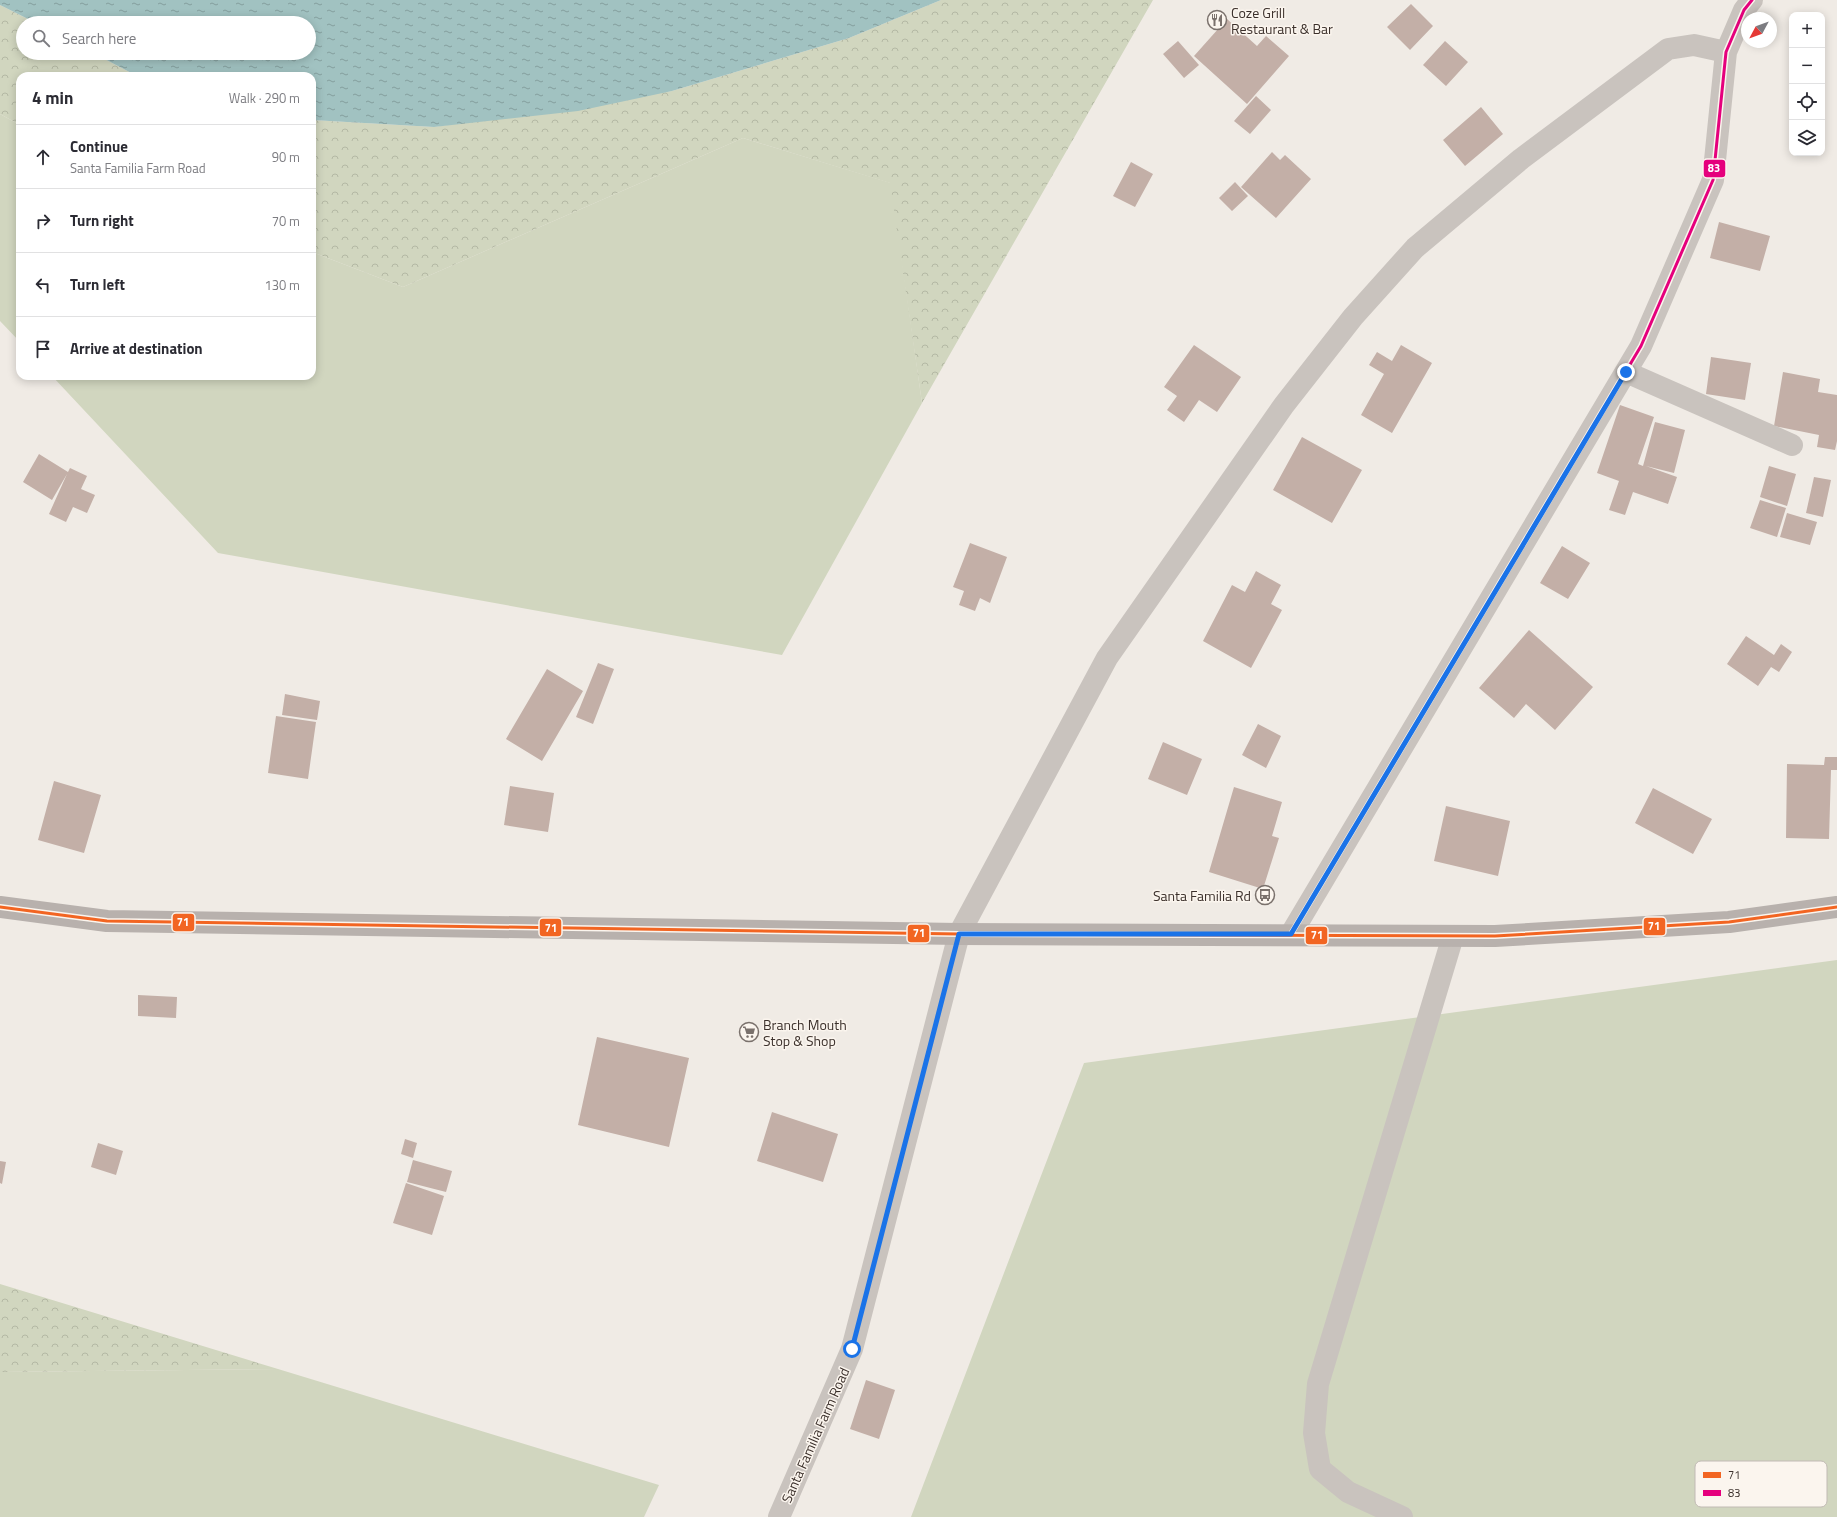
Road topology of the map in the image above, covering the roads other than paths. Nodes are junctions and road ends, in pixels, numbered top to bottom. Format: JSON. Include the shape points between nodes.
{"nodes":[{"id":1,"x":1752,"y":0,"type":"edge"},
{"id":2,"x":1726,"y":52,"type":"junction"},
{"id":3,"x":1626,"y":372,"type":"junction"},
{"id":4,"x":1792,"y":444,"type":"dead end"},
{"id":5,"x":0,"y":907,"type":"edge"},
{"id":6,"x":1837,"y":907,"type":"edge"},
{"id":7,"x":959,"y":934,"type":"junction"},
{"id":8,"x":1291,"y":934,"type":"junction"},
{"id":9,"x":1453,"y":936,"type":"junction"},
{"id":10,"x":779,"y":1517,"type":"edge"},
{"id":11,"x":1402,"y":1517,"type":"edge"}],
"edges":[{"from":1,"to":2,"type":"street","via":[[1744,10]]},
{"from":2,"to":3,"type":"street","via":[[1714,180],[1641,346]]},
{"from":2,"to":7,"type":"street","name":"Santa Familia Farm Road","via":[[1694,45],[1668,49],[1521,159],[1415,248],[1353,317],[1284,405],[1107,658]]},
{"from":3,"to":4,"type":"street"},
{"from":3,"to":8,"type":"street"},
{"from":5,"to":7,"type":"main road","via":[[107,920]]},
{"from":6,"to":9,"type":"main road","via":[[1729,922],[1495,936]]},
{"from":7,"to":8,"type":"main road"},
{"from":7,"to":10,"type":"street","name":"Santa Familia Farm Road","via":[[852,1349]]},
{"from":8,"to":9,"type":"main road"},
{"from":9,"to":11,"type":"street","via":[[1318,1384],[1314,1433],[1320,1469],[1348,1492]]}]}
